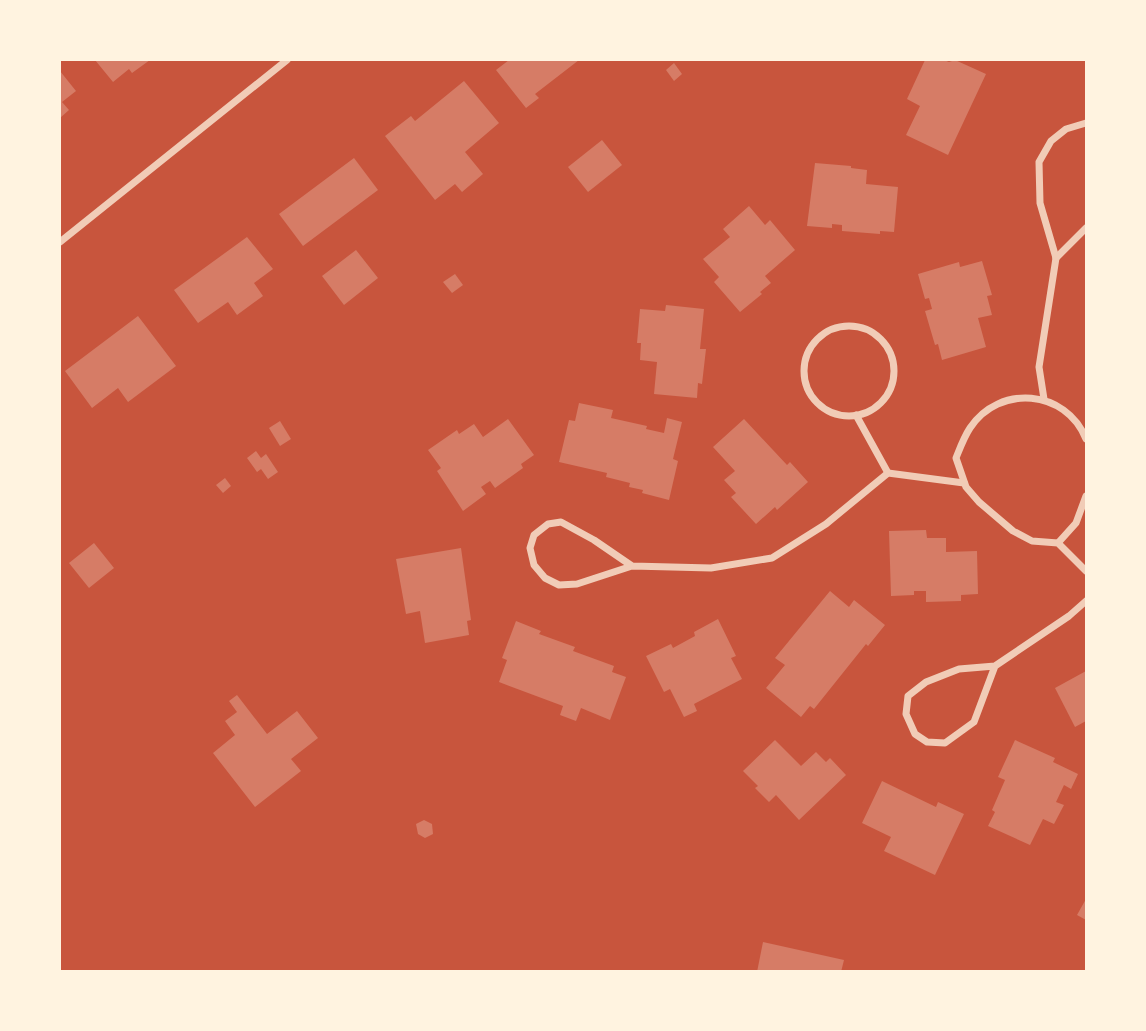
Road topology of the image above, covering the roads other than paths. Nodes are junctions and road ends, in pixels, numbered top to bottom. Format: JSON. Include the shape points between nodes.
{"nodes":[{"id":1,"x":287,"y":60,"type":"edge"},
{"id":2,"x":1087,"y":123,"type":"edge"},
{"id":3,"x":1087,"y":228,"type":"edge"},
{"id":4,"x":60,"y":243,"type":"edge"},
{"id":5,"x":1056,"y":258,"type":"junction"},
{"id":6,"x":1044,"y":399,"type":"junction"},
{"id":7,"x":856,"y":415,"type":"junction"},
{"id":8,"x":1087,"y":439,"type":"edge"},
{"id":9,"x":888,"y":473,"type":"junction"},
{"id":10,"x":964,"y":483,"type":"junction"},
{"id":11,"x":1087,"y":496,"type":"edge"},
{"id":12,"x":1058,"y":543,"type":"junction"},
{"id":13,"x":632,"y":566,"type":"junction"},
{"id":14,"x":1087,"y":571,"type":"edge"},
{"id":15,"x":1087,"y":601,"type":"edge"},
{"id":16,"x":995,"y":666,"type":"junction"}],
"edges":[{"from":1,"to":4,"type":"street"},
{"from":2,"to":5,"type":"street","via":[[1066,129],[1051,141],[1039,162],[1040,203]]},
{"from":3,"to":5,"type":"street"},
{"from":5,"to":6,"type":"street","via":[[1039,367]]},
{"from":6,"to":8,"type":"street","via":[[1071,415]]},
{"from":6,"to":10,"type":"street","via":[[1007,400],[970,427],[956,458]]},
{"from":7,"to":7,"type":"street","via":[[826,410],[806,387],[803,371],[813,343],[839,326],[869,330],[889,349],[894,362],[894,377],[885,397],[870,411]]},
{"from":7,"to":9,"type":"street"},
{"from":9,"to":10,"type":"street"},
{"from":9,"to":13,"type":"street","via":[[826,524],[772,558],[711,568]]},
{"from":10,"to":12,"type":"street","via":[[1013,531],[1032,541]]},
{"from":11,"to":12,"type":"street","via":[[1076,523]]},
{"from":12,"to":14,"type":"street"},
{"from":13,"to":13,"type":"street","via":[[577,584],[559,585],[534,565],[530,548],[534,535],[548,524],[561,522]]},
{"from":15,"to":16,"type":"street"},
{"from":16,"to":16,"type":"street","via":[[959,669],[926,682],[908,696],[906,714],[915,734],[927,742],[945,743],[960,734],[974,722]]}]}
